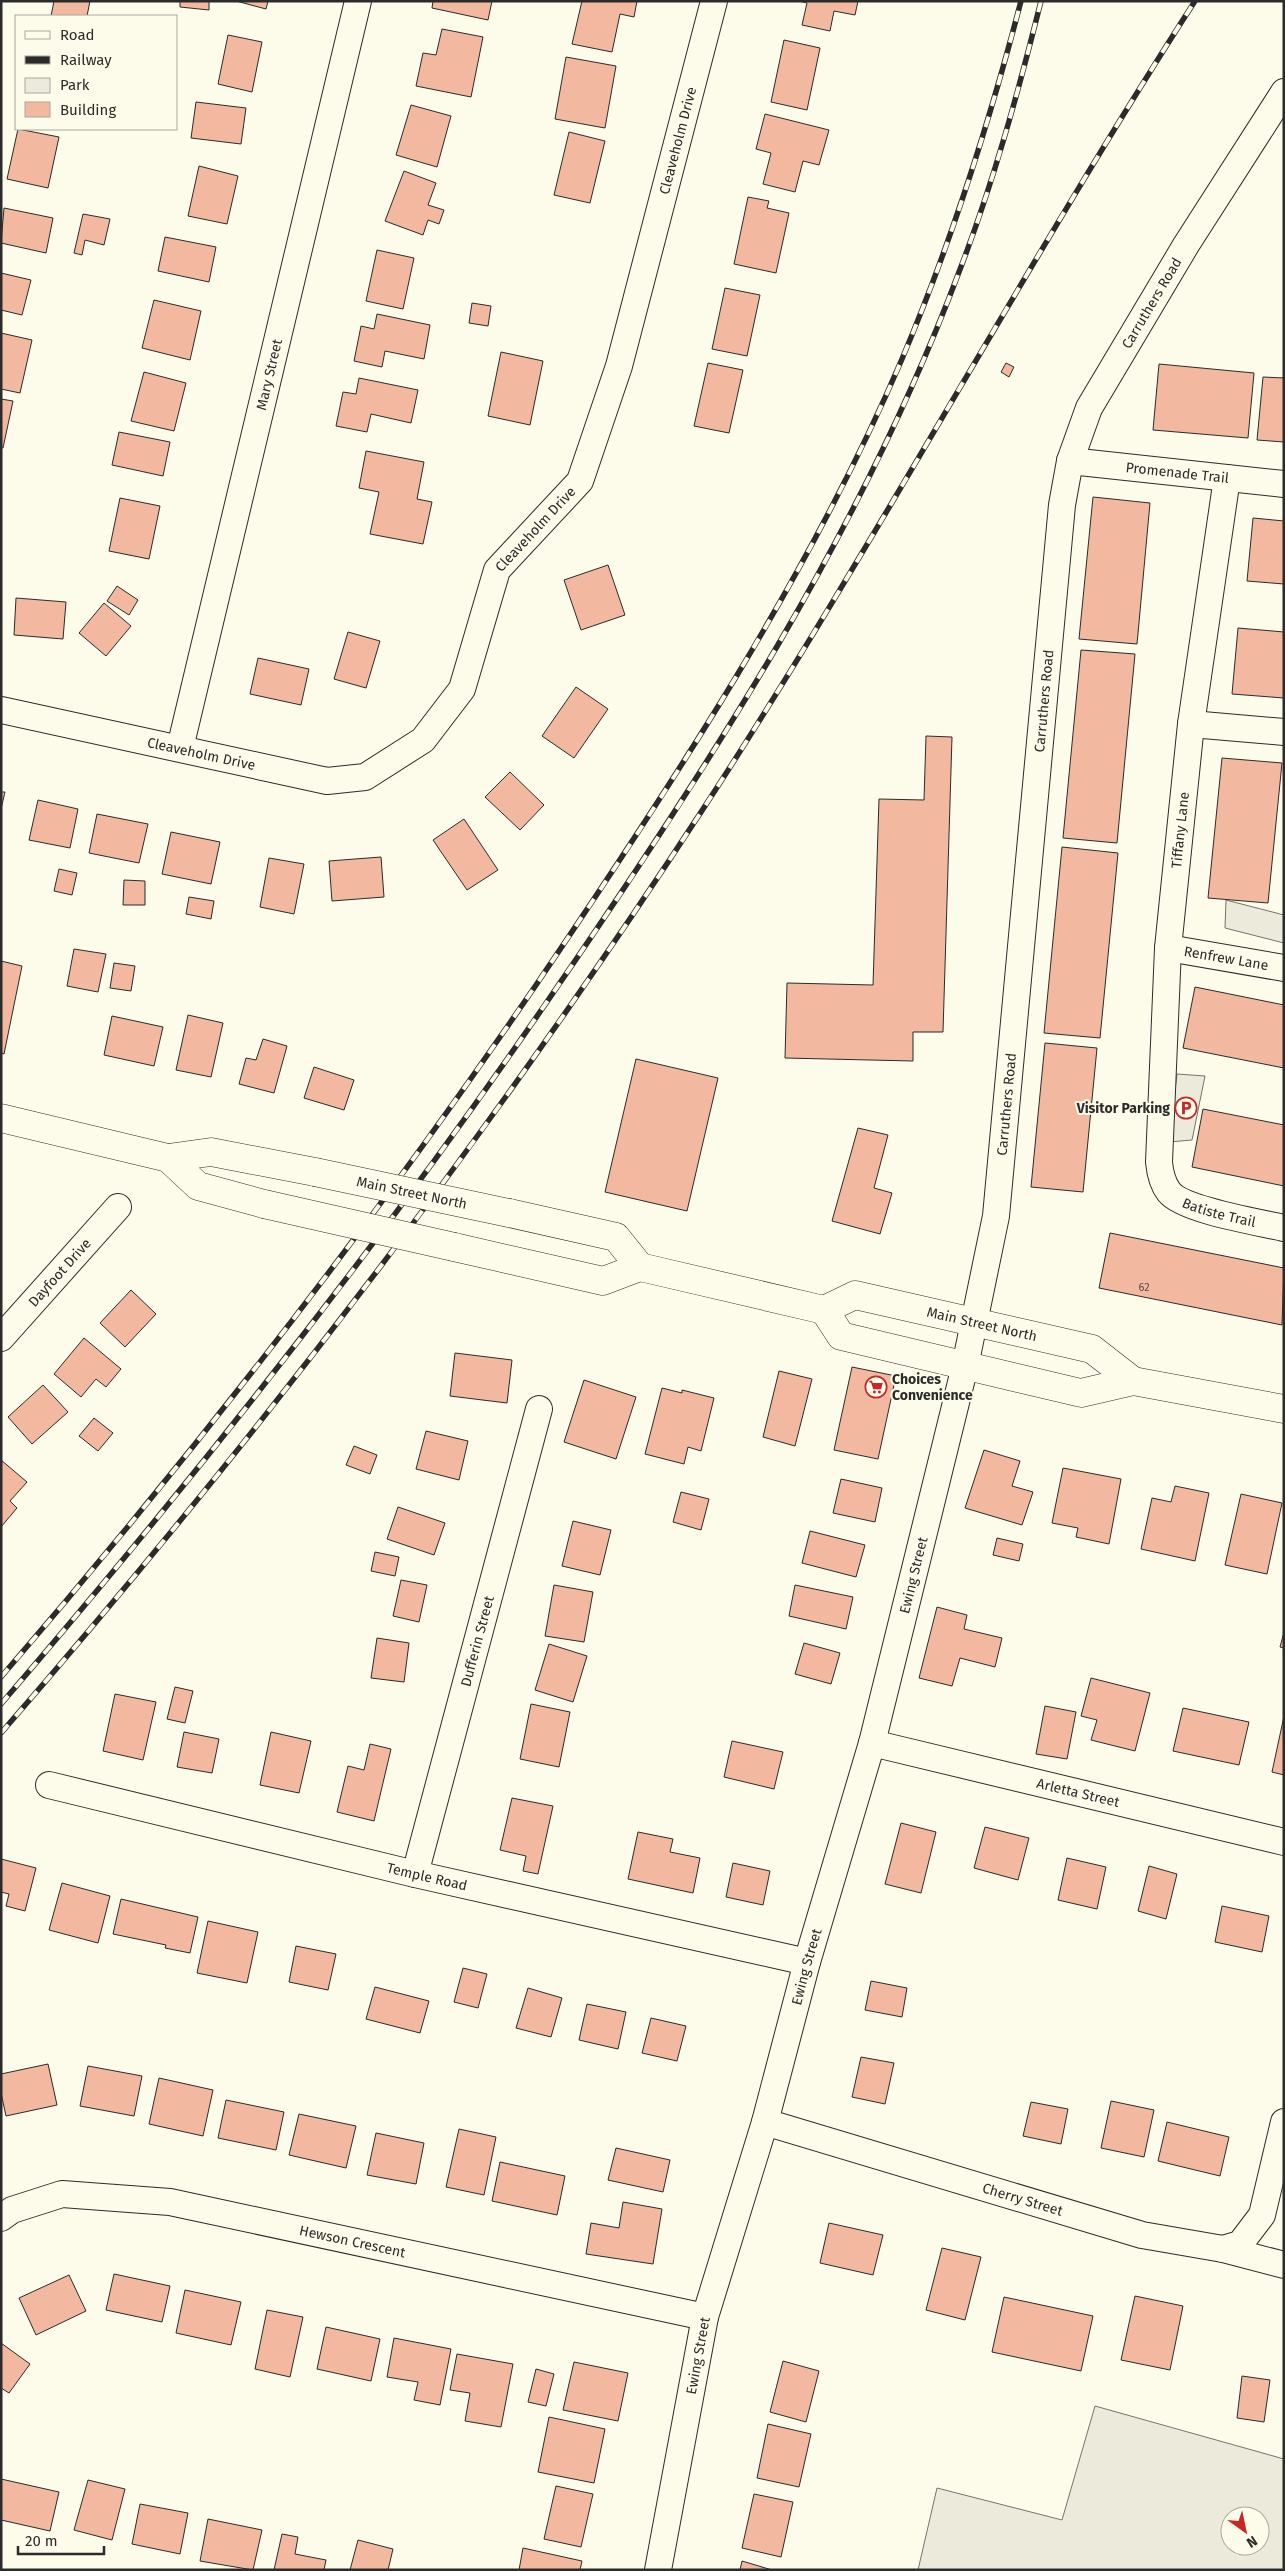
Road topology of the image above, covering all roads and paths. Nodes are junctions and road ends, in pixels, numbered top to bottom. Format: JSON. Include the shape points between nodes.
{"nodes":[{"id":1,"x":358,"y":1,"type":"edge"},
{"id":2,"x":714,"y":1,"type":"edge"},
{"id":3,"x":1284,"y":92,"type":"edge"},
{"id":4,"x":1070,"y":461,"type":"junction"},
{"id":5,"x":1227,"y":478,"type":"junction"},
{"id":6,"x":1284,"y":484,"type":"edge"},
{"id":7,"x":1,"y":710,"type":"edge"},
{"id":8,"x":1191,"y":724,"type":"junction"},
{"id":9,"x":1284,"y":732,"type":"edge"},
{"id":10,"x":180,"y":748,"type":"junction"},
{"id":11,"x":1168,"y":948,"type":"junction"},
{"id":12,"x":1284,"y":968,"type":"edge"},
{"id":13,"x":1,"y":1118,"type":"edge"},
{"id":14,"x":168,"y":1158,"type":"junction"},
{"id":15,"x":1164,"y":1183,"type":"joint"},
{"id":16,"x":118,"y":1207,"type":"dead end"},
{"id":17,"x":1284,"y":1228,"type":"edge"},
{"id":18,"x":640,"y":1267,"type":"junction"},
{"id":19,"x":824,"y":1310,"type":"junction"},
{"id":20,"x":973,"y":1320,"type":"junction"},
{"id":21,"x":1,"y":1338,"type":"edge"},
{"id":22,"x":965,"y":1366,"type":"junction"},
{"id":23,"x":1133,"y":1381,"type":"junction"},
{"id":24,"x":539,"y":1409,"type":"dead end"},
{"id":25,"x":1284,"y":1409,"type":"edge"},
{"id":26,"x":872,"y":1743,"type":"junction"},
{"id":27,"x":49,"y":1785,"type":"dead end"},
{"id":28,"x":1284,"y":1842,"type":"edge"},
{"id":29,"x":415,"y":1874,"type":"junction"},
{"id":30,"x":807,"y":1962,"type":"junction"},
{"id":31,"x":765,"y":2122,"type":"junction"},
{"id":32,"x":1284,"y":2122,"type":"edge"},
{"id":33,"x":1,"y":2218,"type":"edge"},
{"id":34,"x":1223,"y":2249,"type":"junction"},
{"id":35,"x":1284,"y":2265,"type":"edge"},
{"id":36,"x":705,"y":2317,"type":"junction"},
{"id":37,"x":658,"y":2570,"type":"edge"}],
"edges":[{"from":1,"to":10,"type":"street","name":"Mary Street"},
{"from":2,"to":10,"type":"street","name":"Cleaveholm Drive","via":[[619,366],[580,481],[497,570],[462,690],[423,740],[365,777],[327,780]]},
{"from":3,"to":4,"type":"street","name":"Carruthers Road","via":[[1186,245],[1089,408]]},
{"from":4,"to":5,"type":"street","name":"Promenade Trail"},
{"from":4,"to":20,"type":"street","name":"Carruthers Road","via":[[1062,505],[996,1216]]},
{"from":5,"to":6,"type":"street","name":"Promenade Trail"},
{"from":5,"to":8,"type":"street","name":"Tiffany Lane"},
{"from":7,"to":10,"type":"street","name":"Cleaveholm Drive"},
{"from":8,"to":9,"type":"street"},
{"from":8,"to":11,"type":"street","name":"Tiffany Lane"},
{"from":11,"to":12,"type":"street","name":"Renfrew Lane"},
{"from":11,"to":15,"type":"street","name":"Tiffany Lane","via":[[1159,1162]]},
{"from":13,"to":14,"type":"main road","name":"Main Street North"},
{"from":14,"to":18,"type":"main road","name":"Main Street North","bridge":true,"via":[[211,1152],[616,1237]]},
{"from":14,"to":18,"type":"main road","name":"Main Street North","bridge":true,"via":[[198,1186],[264,1204],[603,1281]]},
{"from":15,"to":17,"type":"street","name":"Batiste Trail","via":[[1169,1193],[1188,1205]]},
{"from":16,"to":21,"type":"street","name":"Dayfoot Drive"},
{"from":18,"to":19,"type":"main road"},
{"from":19,"to":20,"type":"main road","name":"Main Street North","via":[[855,1295]]},
{"from":19,"to":22,"type":"main road","name":"Main Street North","via":[[841,1336]]},
{"from":20,"to":22,"type":"street","name":"Carruthers Road"},
{"from":20,"to":23,"type":"main road","name":"Main Street North","via":[[1092,1348]]},
{"from":22,"to":23,"type":"main road","name":"Main Street North","via":[[1081,1393]]},
{"from":22,"to":26,"type":"street","name":"Ewing Street"},
{"from":23,"to":25,"type":"main road","name":"Main Street North"},
{"from":24,"to":29,"type":"street","name":"Dufferin Street"},
{"from":26,"to":28,"type":"street","name":"Arletta Street"},
{"from":26,"to":30,"type":"street","name":"Ewing Street"},
{"from":27,"to":29,"type":"street","name":"Temple Road"},
{"from":29,"to":30,"type":"street","name":"Temple Road"},
{"from":30,"to":31,"type":"street","name":"Ewing Street"},
{"from":31,"to":34,"type":"street","name":"Cherry Street","via":[[1142,2235]]},
{"from":31,"to":36,"type":"street","name":"Ewing Street"},
{"from":32,"to":34,"type":"street","via":[[1262,2215],[1240,2244]]},
{"from":33,"to":36,"type":"street","name":"Hewson Crescent","via":[[12,2210],[62,2194],[170,2202]]},
{"from":34,"to":35,"type":"street","name":"Cherry Street"},
{"from":36,"to":37,"type":"street","name":"Ewing Street"}]}
